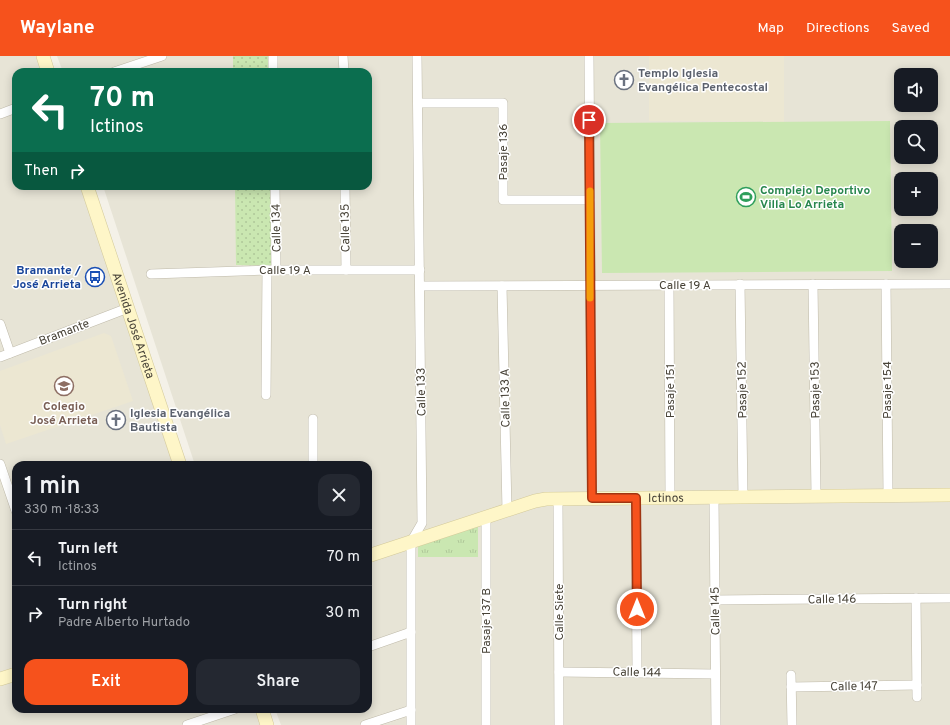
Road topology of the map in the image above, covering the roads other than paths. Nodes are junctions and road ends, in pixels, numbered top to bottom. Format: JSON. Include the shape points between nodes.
{"nodes":[{"id":1,"x":43,"y":56,"type":"edge"},
{"id":2,"x":162,"y":56,"type":"edge"},
{"id":3,"x":273,"y":56,"type":"edge"},
{"id":4,"x":344,"y":56,"type":"edge"},
{"id":5,"x":417,"y":56,"type":"edge"},
{"id":6,"x":589,"y":56,"type":"edge"},
{"id":7,"x":148,"y":58,"type":"edge"},
{"id":8,"x":47,"y":68,"type":"edge"},
{"id":9,"x":124,"y":68,"type":"edge"},
{"id":10,"x":273,"y":68,"type":"edge"},
{"id":11,"x":344,"y":68,"type":"edge"},
{"id":12,"x":418,"y":103,"type":"junction"},
{"id":13,"x":12,"y":110,"type":"edge"},
{"id":14,"x":0,"y":114,"type":"edge"},
{"id":15,"x":88,"y":190,"type":"edge"},
{"id":16,"x":275,"y":190,"type":"edge"},
{"id":17,"x":345,"y":190,"type":"edge"},
{"id":18,"x":590,"y":200,"type":"junction"},
{"id":19,"x":272,"y":270,"type":"junction"},
{"id":20,"x":346,"y":270,"type":"junction"},
{"id":21,"x":420,"y":270,"type":"junction"},
{"id":22,"x":151,"y":274,"type":"dead end"},
{"id":23,"x":740,"y":284,"type":"junction"},
{"id":24,"x":814,"y":284,"type":"junction"},
{"id":25,"x":886,"y":284,"type":"junction"},
{"id":26,"x":950,"y":284,"type":"edge"},
{"id":27,"x":590,"y":285,"type":"junction"},
{"id":28,"x":669,"y":285,"type":"junction"},
{"id":29,"x":420,"y":286,"type":"junction"},
{"id":30,"x":502,"y":286,"type":"junction"},
{"id":31,"x":128,"y":308,"type":"junction"},
{"id":32,"x":0,"y":324,"type":"edge"},
{"id":33,"x":10,"y":353,"type":"junction"},
{"id":34,"x":0,"y":357,"type":"edge"},
{"id":35,"x":266,"y":394,"type":"dead end"},
{"id":36,"x":313,"y":419,"type":"dead end"},
{"id":37,"x":179,"y":461,"type":"edge"},
{"id":38,"x":313,"y":461,"type":"edge"},
{"id":39,"x":0,"y":464,"type":"edge"},
{"id":40,"x":888,"y":495,"type":"junction"},
{"id":41,"x":950,"y":495,"type":"edge"},
{"id":42,"x":743,"y":496,"type":"junction"},
{"id":43,"x":816,"y":496,"type":"junction"},
{"id":44,"x":670,"y":497,"type":"junction"},
{"id":45,"x":714,"y":497,"type":"junction"},
{"id":46,"x":558,"y":498,"type":"junction"},
{"id":47,"x":592,"y":498,"type":"junction"},
{"id":48,"x":636,"y":498,"type":"junction"},
{"id":49,"x":12,"y":499,"type":"edge"},
{"id":50,"x":507,"y":510,"type":"junction"},
{"id":51,"x":486,"y":517,"type":"junction"},
{"id":52,"x":411,"y":542,"type":"junction"},
{"id":53,"x":372,"y":555,"type":"edge"},
{"id":54,"x":916,"y":598,"type":"junction"},
{"id":55,"x":950,"y":598,"type":"edge"},
{"id":56,"x":715,"y":600,"type":"junction"},
{"id":57,"x":411,"y":632,"type":"junction"},
{"id":58,"x":372,"y":645,"type":"edge"},
{"id":59,"x":559,"y":672,"type":"junction"},
{"id":60,"x":637,"y":672,"type":"junction"},
{"id":61,"x":716,"y":674,"type":"junction"},
{"id":62,"x":791,"y":674,"type":"dead end"},
{"id":63,"x":12,"y":675,"type":"edge"},
{"id":64,"x":0,"y":679,"type":"edge"},
{"id":65,"x":917,"y":685,"type":"junction"},
{"id":66,"x":791,"y":687,"type":"junction"},
{"id":67,"x":917,"y":697,"type":"dead end"},
{"id":68,"x":411,"y":710,"type":"junction"},
{"id":69,"x":223,"y":713,"type":"edge"},
{"id":70,"x":264,"y":713,"type":"edge"},
{"id":71,"x":187,"y":725,"type":"edge"},
{"id":72,"x":268,"y":725,"type":"edge"},
{"id":73,"x":365,"y":725,"type":"edge"},
{"id":74,"x":411,"y":725,"type":"edge"},
{"id":75,"x":486,"y":725,"type":"edge"},
{"id":76,"x":559,"y":725,"type":"edge"},
{"id":77,"x":716,"y":725,"type":"edge"},
{"id":78,"x":792,"y":725,"type":"edge"}],
"edges":[{"from":1,"to":8,"type":"street"},
{"from":2,"to":7,"type":"street"},
{"from":3,"to":10,"type":"street"},
{"from":4,"to":11,"type":"street"},
{"from":5,"to":12,"type":"street","name":"Calle 133"},
{"from":6,"to":18,"type":"street"},
{"from":7,"to":9,"type":"street"},
{"from":12,"to":18,"type":"street","name":"Pasaje 136","via":[[503,103],[503,200]]},
{"from":12,"to":21,"type":"street","name":"Calle 133"},
{"from":13,"to":14,"type":"street"},
{"from":15,"to":31,"type":"street","name":"Avenida José Arrieta"},
{"from":16,"to":19,"type":"street","name":"Calle 134"},
{"from":17,"to":20,"type":"street","name":"Calle 135"},
{"from":18,"to":27,"type":"street"},
{"from":19,"to":20,"type":"street","name":"Calle 19 A"},
{"from":19,"to":22,"type":"street","name":"Calle 19 A"},
{"from":19,"to":35,"type":"street","name":"Calle 134"},
{"from":20,"to":21,"type":"street","name":"Calle 19 A"},
{"from":21,"to":29,"type":"street","name":"Calle 133"},
{"from":23,"to":24,"type":"street","name":"Calle 19 A"},
{"from":23,"to":28,"type":"street","name":"Calle 19 A"},
{"from":23,"to":42,"type":"street","name":"Pasaje 152"},
{"from":24,"to":25,"type":"street","name":"Calle 19 A"},
{"from":24,"to":43,"type":"street","name":"Pasaje 153"},
{"from":25,"to":26,"type":"street","name":"Calle 19 A"},
{"from":25,"to":40,"type":"street","name":"Pasaje 154"},
{"from":27,"to":28,"type":"street","name":"Calle 19 A"},
{"from":27,"to":30,"type":"street","name":"Calle 19 A"},
{"from":27,"to":47,"type":"street"},
{"from":28,"to":44,"type":"street","name":"Pasaje 151"},
{"from":29,"to":30,"type":"street","name":"Calle 19 A"},
{"from":29,"to":52,"type":"street","name":"Calle 133","via":[[422,523]]},
{"from":30,"to":50,"type":"street","name":"Calle 133 A"},
{"from":31,"to":33,"type":"street","name":"Bramante"},
{"from":31,"to":37,"type":"street","name":"Avenida José Arrieta"},
{"from":32,"to":33,"type":"street"},
{"from":33,"to":34,"type":"street","name":"Bramante"},
{"from":36,"to":38,"type":"street"},
{"from":39,"to":49,"type":"street"},
{"from":40,"to":41,"type":"street","name":"Ictinos"},
{"from":40,"to":43,"type":"street","name":"Ictinos"},
{"from":42,"to":43,"type":"street","name":"Ictinos"},
{"from":42,"to":45,"type":"street","name":"Ictinos"},
{"from":44,"to":45,"type":"street","name":"Ictinos"},
{"from":44,"to":48,"type":"street","name":"Ictinos"},
{"from":45,"to":56,"type":"street","name":"Calle 145"},
{"from":46,"to":47,"type":"street","name":"Ictinos"},
{"from":46,"to":50,"type":"street","name":"Ictinos","via":[[535,501]]},
{"from":46,"to":59,"type":"street","name":"Calle Siete"},
{"from":47,"to":48,"type":"street","name":"Ictinos"},
{"from":48,"to":60,"type":"street"},
{"from":50,"to":51,"type":"street","name":"Ictinos"},
{"from":51,"to":52,"type":"street","name":"Ictinos"},
{"from":51,"to":75,"type":"street","name":"Pasaje 137 B"},
{"from":52,"to":53,"type":"street","name":"Ictinos"},
{"from":52,"to":57,"type":"street"},
{"from":54,"to":55,"type":"street","name":"Calle 146"},
{"from":54,"to":56,"type":"street","name":"Calle 146"},
{"from":54,"to":65,"type":"street"},
{"from":56,"to":61,"type":"street","name":"Calle 145"},
{"from":57,"to":58,"type":"street"},
{"from":57,"to":68,"type":"street"},
{"from":59,"to":60,"type":"street","name":"Calle 144"},
{"from":59,"to":76,"type":"street","name":"Calle Siete"},
{"from":60,"to":61,"type":"street","name":"Calle 144"},
{"from":61,"to":77,"type":"street","name":"Calle 145"},
{"from":62,"to":66,"type":"street"},
{"from":63,"to":64,"type":"street"},
{"from":65,"to":66,"type":"street","name":"Calle 147"},
{"from":65,"to":67,"type":"street"},
{"from":66,"to":78,"type":"street"},
{"from":68,"to":73,"type":"street"},
{"from":68,"to":74,"type":"street"},
{"from":69,"to":71,"type":"street"},
{"from":70,"to":72,"type":"street"}]}
